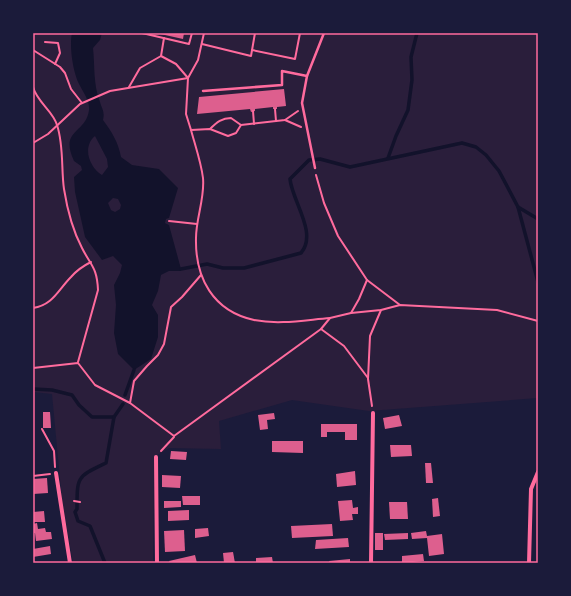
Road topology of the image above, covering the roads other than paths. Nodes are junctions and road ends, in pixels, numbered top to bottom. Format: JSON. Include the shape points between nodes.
{"nodes":[{"id":1,"x":324,"y":33,"type":"edge"},
{"id":2,"x":307,"y":76,"type":"junction"},
{"id":3,"x":203,"y":91,"type":"dead end"},
{"id":4,"x":315,"y":168,"type":"road end"},
{"id":5,"x":373,"y":413,"type":"road end"},
{"id":6,"x":156,"y":457,"type":"road end"},
{"id":7,"x":538,"y":472,"type":"edge"},
{"id":8,"x":56,"y":473,"type":"road end"},
{"id":9,"x":70,"y":563,"type":"edge"},
{"id":10,"x":157,"y":563,"type":"edge"},
{"id":11,"x":371,"y":563,"type":"edge"},
{"id":12,"x":529,"y":563,"type":"edge"}],
"edges":[{"from":1,"to":2,"type":"lane"},
{"from":2,"to":3,"type":"lane","via":[[282,71],[282,85]]},
{"from":2,"to":4,"type":"lane","via":[[302,102]]},
{"from":5,"to":11,"type":"street"},
{"from":6,"to":10,"type":"street"},
{"from":7,"to":12,"type":"street","via":[[531,489]]},
{"from":8,"to":9,"type":"street"}]}
